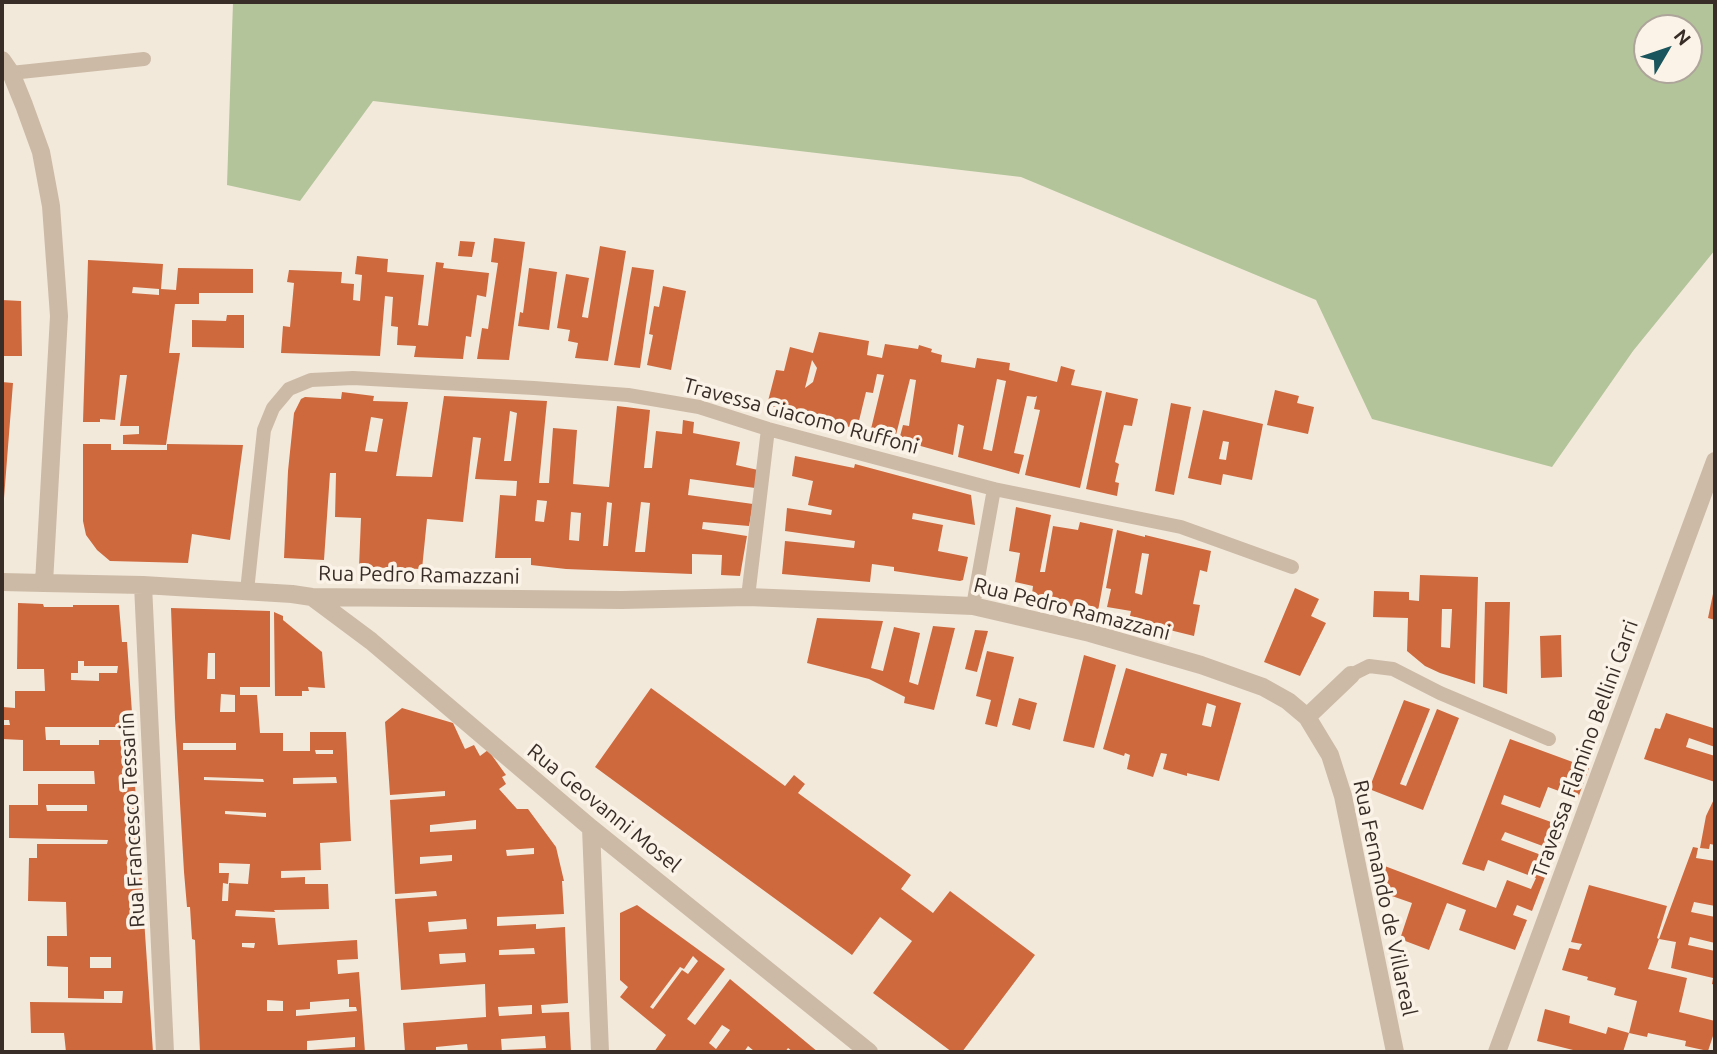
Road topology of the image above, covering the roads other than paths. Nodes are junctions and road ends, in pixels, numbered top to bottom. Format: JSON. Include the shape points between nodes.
{"nodes":[{"id":1,"x":145,"y":60,"type":"dead end"},
{"id":2,"x":6,"y":66,"type":"edge"},
{"id":3,"x":768,"y":429,"type":"junction"},
{"id":4,"x":1715,"y":461,"type":"edge"},
{"id":5,"x":993,"y":489,"type":"junction"},
{"id":6,"x":1292,"y":567,"type":"dead end"},
{"id":7,"x":2,"y":582,"type":"edge"},
{"id":8,"x":44,"y":583,"type":"junction"},
{"id":9,"x":143,"y":585,"type":"junction"},
{"id":10,"x":247,"y":591,"type":"junction"},
{"id":11,"x":312,"y":597,"type":"junction"},
{"id":12,"x":748,"y":597,"type":"junction"},
{"id":13,"x":973,"y":606,"type":"junction"},
{"id":14,"x":1351,"y":675,"type":"joint"},
{"id":15,"x":1307,"y":717,"type":"junction"},
{"id":16,"x":1549,"y":739,"type":"dead end"},
{"id":17,"x":591,"y":828,"type":"junction"},
{"id":18,"x":165,"y":1052,"type":"edge"},
{"id":19,"x":600,"y":1052,"type":"edge"},
{"id":20,"x":869,"y":1052,"type":"edge"},
{"id":21,"x":1395,"y":1052,"type":"edge"},
{"id":22,"x":1497,"y":1052,"type":"edge"}],
"edges":[{"from":1,"to":2,"type":"lane"},
{"from":2,"to":8,"type":"street","via":[[41,152],[51,206],[59,316]]},
{"from":3,"to":5,"type":"lane","name":"Travessa Giacomo Ruffoni"},
{"from":3,"to":10,"type":"lane","name":"Travessa Giacomo Ruffoni","via":[[699,407],[628,395],[353,378],[311,380],[289,389],[273,408],[264,430]]},
{"from":3,"to":12,"type":"lane"},
{"from":4,"to":22,"type":"street","name":"Travessa Flamino Bellini Carri"},
{"from":5,"to":6,"type":"lane","name":"Travessa Giacomo Ruffoni","via":[[1181,527]]},
{"from":5,"to":13,"type":"lane"},
{"from":7,"to":8,"type":"street","name":"Rua Pedro Ramazzani"},
{"from":8,"to":9,"type":"street","name":"Rua Pedro Ramazzani"},
{"from":9,"to":10,"type":"street","name":"Rua Pedro Ramazzani"},
{"from":9,"to":18,"type":"street","name":"Rua Francesco Tessarin"},
{"from":10,"to":11,"type":"street","name":"Rua Pedro Ramazzani"},
{"from":11,"to":12,"type":"street","name":"Rua Pedro Ramazzani"},
{"from":11,"to":17,"type":"street","name":"Rua Geovanni Mosel","via":[[371,640]]},
{"from":12,"to":13,"type":"street","name":"Rua Pedro Ramazzani"},
{"from":13,"to":15,"type":"street","name":"Rua Pedro Ramazzani","via":[[1090,633],[1201,666],[1263,687]]},
{"from":14,"to":15,"type":"street"},
{"from":14,"to":16,"type":"lane","via":[[1369,666],[1393,669]]},
{"from":15,"to":21,"type":"street","name":"Rua Fernando de Villareal","via":[[1330,755],[1343,796]]},
{"from":17,"to":19,"type":"street"},
{"from":17,"to":20,"type":"street","name":"Rua Geovanni Mosel"}]}
